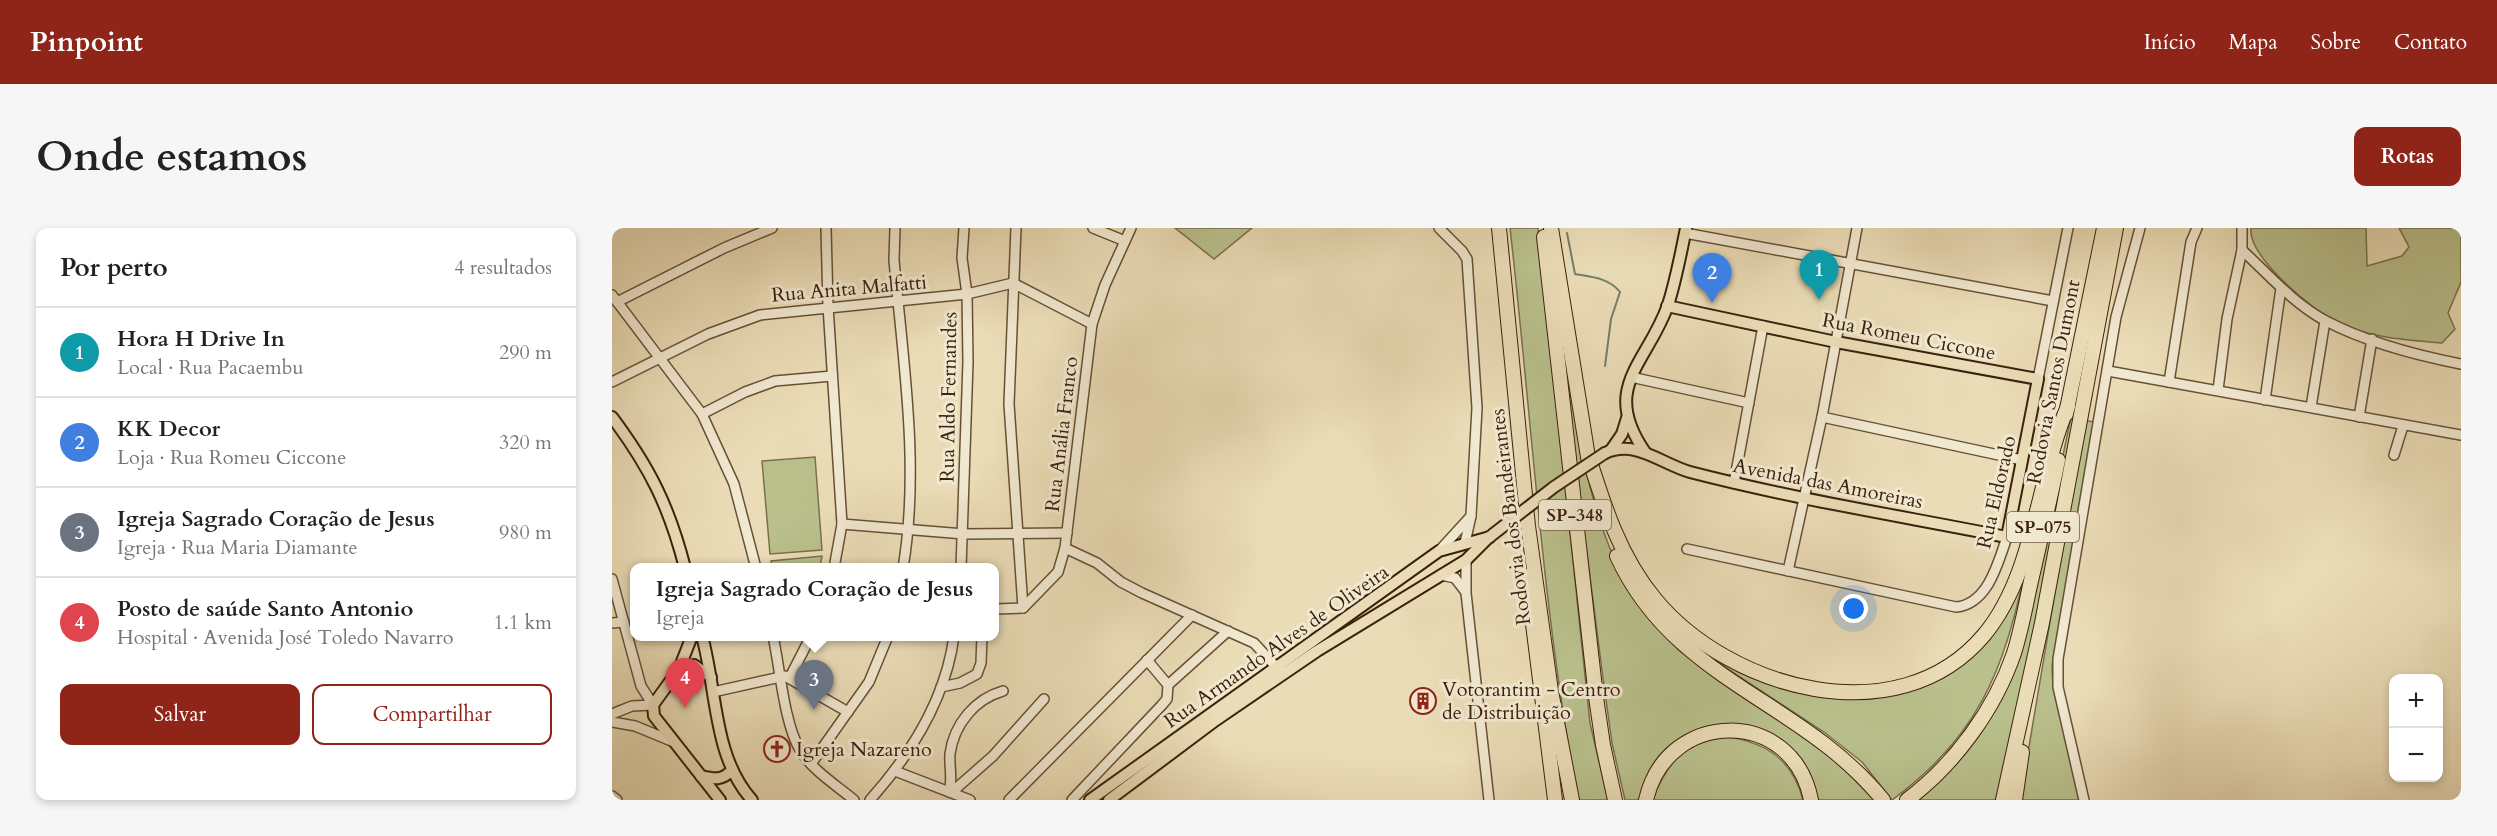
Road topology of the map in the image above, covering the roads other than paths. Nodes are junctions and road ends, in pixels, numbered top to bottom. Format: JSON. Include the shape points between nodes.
{"nodes":[{"id":1,"x":772,"y":228,"type":"edge"},
{"id":2,"x":826,"y":228,"type":"edge"},
{"id":3,"x":895,"y":228,"type":"edge"},
{"id":4,"x":964,"y":228,"type":"edge"},
{"id":5,"x":1016,"y":228,"type":"edge"},
{"id":6,"x":1093,"y":228,"type":"edge"},
{"id":7,"x":1131,"y":228,"type":"edge"},
{"id":8,"x":1438,"y":228,"type":"edge"},
{"id":9,"x":1499,"y":228,"type":"edge"},
{"id":10,"x":1544,"y":228,"type":"edge"},
{"id":11,"x":1551,"y":228,"type":"edge"},
{"id":12,"x":1857,"y":228,"type":"edge"},
{"id":13,"x":2068,"y":228,"type":"edge"},
{"id":14,"x":2140,"y":228,"type":"edge"},
{"id":15,"x":2197,"y":228,"type":"edge"},
{"id":16,"x":2242,"y":228,"type":"edge"},
{"id":17,"x":2113,"y":229,"type":"edge"},
{"id":18,"x":1685,"y":230,"type":"edge"},
{"id":19,"x":1125,"y":241,"type":"junction"},
{"id":20,"x":2242,"y":249,"type":"junction"},
{"id":21,"x":1849,"y":265,"type":"junction"},
{"id":22,"x":1014,"y":283,"type":"junction"},
{"id":23,"x":2281,"y":288,"type":"junction"},
{"id":24,"x":967,"y":294,"type":"junction"},
{"id":25,"x":615,"y":299,"type":"edge"},
{"id":26,"x":897,"y":301,"type":"junction"},
{"id":27,"x":2053,"y":301,"type":"junction"},
{"id":28,"x":828,"y":306,"type":"junction"},
{"id":29,"x":1667,"y":306,"type":"junction"},
{"id":30,"x":2325,"y":321,"type":"junction"},
{"id":31,"x":1092,"y":324,"type":"junction"},
{"id":32,"x":1763,"y":326,"type":"junction"},
{"id":33,"x":2372,"y":339,"type":"junction"},
{"id":34,"x":1836,"y":342,"type":"junction"},
{"id":35,"x":658,"y":358,"type":"junction"},
{"id":36,"x":2461,"y":364,"type":"edge"},
{"id":37,"x":2108,"y":372,"type":"junction"},
{"id":38,"x":832,"y":376,"type":"junction"},
{"id":39,"x":1631,"y":377,"type":"junction"},
{"id":40,"x":2038,"y":379,"type":"junction"},
{"id":41,"x":612,"y":382,"type":"edge"},
{"id":42,"x":2169,"y":382,"type":"junction"},
{"id":43,"x":2218,"y":390,"type":"junction"},
{"id":44,"x":2265,"y":400,"type":"junction"},
{"id":45,"x":1749,"y":403,"type":"junction"},
{"id":46,"x":2068,"y":406,"type":"junction"},
{"id":47,"x":2311,"y":407,"type":"junction"},
{"id":48,"x":702,"y":414,"type":"junction"},
{"id":49,"x":612,"y":417,"type":"edge"},
{"id":50,"x":1822,"y":417,"type":"junction"},
{"id":51,"x":2359,"y":417,"type":"junction"},
{"id":52,"x":1627,"y":418,"type":"junction"},
{"id":53,"x":2403,"y":426,"type":"junction"},
{"id":54,"x":2461,"y":435,"type":"edge"},
{"id":55,"x":1608,"y":452,"type":"junction"},
{"id":56,"x":1645,"y":452,"type":"junction"},
{"id":57,"x":1588,"y":455,"type":"junction"},
{"id":58,"x":2394,"y":455,"type":"dead end"},
{"id":59,"x":2022,"y":460,"type":"junction"},
{"id":60,"x":1734,"y":483,"type":"junction"},
{"id":61,"x":1805,"y":497,"type":"junction"},
{"id":62,"x":1471,"y":516,"type":"junction"},
{"id":63,"x":842,"y":524,"type":"junction"},
{"id":64,"x":1528,"y":526,"type":"junction"},
{"id":65,"x":910,"y":530,"type":"junction"},
{"id":66,"x":1067,"y":533,"type":"junction"},
{"id":67,"x":963,"y":534,"type":"junction"},
{"id":68,"x":1019,"y":535,"type":"junction"},
{"id":69,"x":1491,"y":536,"type":"junction"},
{"id":70,"x":2007,"y":537,"type":"junction"},
{"id":71,"x":1465,"y":543,"type":"junction"},
{"id":72,"x":1065,"y":548,"type":"junction"},
{"id":73,"x":1687,"y":549,"type":"dead end"},
{"id":74,"x":1435,"y":554,"type":"junction"},
{"id":75,"x":1466,"y":560,"type":"junction"},
{"id":76,"x":684,"y":563,"type":"edge"},
{"id":77,"x":755,"y":563,"type":"edge"},
{"id":78,"x":835,"y":563,"type":"edge"},
{"id":79,"x":904,"y":563,"type":"edge"},
{"id":80,"x":961,"y":563,"type":"edge"},
{"id":81,"x":1788,"y":571,"type":"junction"},
{"id":82,"x":1439,"y":575,"type":"junction"},
{"id":83,"x":612,"y":579,"type":"edge"},
{"id":84,"x":1466,"y":593,"type":"junction"},
{"id":85,"x":1023,"y":608,"type":"junction"},
{"id":86,"x":999,"y":609,"type":"edge"},
{"id":87,"x":1192,"y":615,"type":"junction"},
{"id":88,"x":624,"y":622,"type":"junction"},
{"id":89,"x":612,"y":623,"type":"edge"},
{"id":90,"x":2042,"y":623,"type":"junction"},
{"id":91,"x":1228,"y":631,"type":"junction"},
{"id":92,"x":690,"y":641,"type":"edge"},
{"id":93,"x":703,"y":641,"type":"edge"},
{"id":94,"x":774,"y":641,"type":"edge"},
{"id":95,"x":808,"y":641,"type":"edge"},
{"id":96,"x":886,"y":641,"type":"edge"},
{"id":97,"x":953,"y":641,"type":"edge"},
{"id":98,"x":982,"y":641,"type":"edge"},
{"id":99,"x":777,"y":656,"type":"junction"},
{"id":100,"x":798,"y":660,"type":"junction"},
{"id":101,"x":1147,"y":660,"type":"junction"},
{"id":102,"x":679,"y":669,"type":"junction"},
{"id":103,"x":1280,"y":671,"type":"junction"},
{"id":104,"x":711,"y":677,"type":"junction"},
{"id":105,"x":786,"y":677,"type":"junction"},
{"id":106,"x":1168,"y":685,"type":"junction"},
{"id":107,"x":941,"y":687,"type":"junction"},
{"id":108,"x":1003,"y":691,"type":"dead end"},
{"id":109,"x":713,"y":692,"type":"junction"},
{"id":110,"x":1044,"y":699,"type":"dead end"},
{"id":111,"x":653,"y":705,"type":"junction"},
{"id":112,"x":848,"y":712,"type":"junction"},
{"id":113,"x":612,"y":714,"type":"edge"},
{"id":114,"x":612,"y":722,"type":"edge"},
{"id":115,"x":674,"y":742,"type":"junction"},
{"id":116,"x":811,"y":764,"type":"junction"},
{"id":117,"x":732,"y":770,"type":"junction"},
{"id":118,"x":895,"y":771,"type":"junction"},
{"id":119,"x":701,"y":776,"type":"junction"},
{"id":120,"x":738,"y":781,"type":"junction"},
{"id":121,"x":950,"y":792,"type":"junction"},
{"id":122,"x":612,"y":796,"type":"edge"},
{"id":123,"x":1911,"y":797,"type":"edge"},
{"id":124,"x":617,"y":800,"type":"edge"},
{"id":125,"x":720,"y":800,"type":"edge"},
{"id":126,"x":739,"y":800,"type":"edge"},
{"id":127,"x":752,"y":800,"type":"edge"},
{"id":128,"x":855,"y":800,"type":"edge"},
{"id":129,"x":870,"y":800,"type":"edge"},
{"id":130,"x":970,"y":800,"type":"edge"},
{"id":131,"x":1009,"y":800,"type":"edge"},
{"id":132,"x":1072,"y":800,"type":"edge"},
{"id":133,"x":1090,"y":800,"type":"edge"},
{"id":134,"x":1109,"y":800,"type":"edge"},
{"id":135,"x":1489,"y":800,"type":"edge"},
{"id":136,"x":1555,"y":800,"type":"edge"},
{"id":137,"x":1572,"y":800,"type":"edge"},
{"id":138,"x":1615,"y":800,"type":"edge"},
{"id":139,"x":1646,"y":800,"type":"edge"},
{"id":140,"x":1811,"y":800,"type":"edge"},
{"id":141,"x":1883,"y":800,"type":"edge"},
{"id":142,"x":2003,"y":800,"type":"edge"},
{"id":143,"x":2015,"y":800,"type":"edge"},
{"id":144,"x":2084,"y":800,"type":"edge"}],
"edges":[{"from":1,"to":25,"type":"street"},
{"from":2,"to":28,"type":"street"},
{"from":3,"to":26,"type":"street"},
{"from":4,"to":24,"type":"street","name":"Rua Aldo Fernandes","via":[[962,258]]},
{"from":5,"to":22,"type":"street"},
{"from":6,"to":19,"type":"street"},
{"from":7,"to":19,"type":"street","name":"Rua Anália Franco"},
{"from":8,"to":62,"type":"street","via":[[1467,259],[1477,400]]},
{"from":9,"to":64,"type":"highway","name":"Rodovia dos Bandeirantes","number":"SP-348"},
{"from":10,"to":138,"type":"highway","number":"SP-348","via":[[1596,697]]},
{"from":11,"to":57,"type":"highway"},
{"from":12,"to":21,"type":"street"},
{"from":13,"to":27,"type":"street"},
{"from":14,"to":37,"type":"street","via":[[2120,299]]},
{"from":15,"to":42,"type":"street","via":[[2191,242]]},
{"from":16,"to":20,"type":"street"},
{"from":17,"to":46,"type":"highway","name":"Rodovia Santos Dumont","number":"SP-075"},
{"from":17,"to":90,"type":"highway","name":"Rodovia Santos Dumont","number":"SP-075"},
{"from":18,"to":21,"type":"street"},
{"from":18,"to":29,"type":"main road"},
{"from":19,"to":31,"type":"street","name":"Rua Anália Franco"},
{"from":20,"to":23,"type":"street"},
{"from":20,"to":43,"type":"street","via":[[2227,319]]},
{"from":21,"to":27,"type":"street"},
{"from":21,"to":34,"type":"street"},
{"from":22,"to":24,"type":"street","name":"Rua Anita Malfatti"},
{"from":22,"to":31,"type":"street"},
{"from":22,"to":68,"type":"street","via":[[1009,404]]},
{"from":23,"to":30,"type":"street"},
{"from":23,"to":44,"type":"street"},
{"from":24,"to":26,"type":"street","name":"Rua Anita Malfatti"},
{"from":24,"to":67,"type":"street","name":"Rua Aldo Fernandes"},
{"from":25,"to":35,"type":"street"},
{"from":26,"to":28,"type":"street","name":"Rua Anita Malfatti"},
{"from":26,"to":65,"type":"street","via":[[911,476]]},
{"from":27,"to":40,"type":"street"},
{"from":28,"to":35,"type":"street","name":"Rua Anita Malfatti","via":[[778,311],[742,320]]},
{"from":28,"to":38,"type":"street"},
{"from":29,"to":32,"type":"main road","name":"Rua Romeu Ciccone"},
{"from":29,"to":39,"type":"main road"},
{"from":30,"to":33,"type":"street"},
{"from":30,"to":47,"type":"street"},
{"from":31,"to":66,"type":"street","name":"Rua Anália Franco"},
{"from":32,"to":34,"type":"main road","name":"Rua Romeu Ciccone"},
{"from":32,"to":45,"type":"street"},
{"from":33,"to":36,"type":"street","via":[[2418,356]]},
{"from":33,"to":51,"type":"street"},
{"from":34,"to":40,"type":"main road","name":"Rua Romeu Ciccone"},
{"from":34,"to":50,"type":"street"},
{"from":35,"to":41,"type":"street","name":"Rua Anita Malfatti"},
{"from":35,"to":48,"type":"street"},
{"from":37,"to":42,"type":"street"},
{"from":37,"to":144,"type":"street","via":[[2057,675]]},
{"from":38,"to":48,"type":"street","via":[[775,381]]},
{"from":38,"to":63,"type":"street"},
{"from":39,"to":45,"type":"street"},
{"from":39,"to":52,"type":"main road","via":[[1625,396]]},
{"from":40,"to":59,"type":"main road","name":"Rua Eldorado"},
{"from":42,"to":43,"type":"street"},
{"from":43,"to":44,"type":"street"},
{"from":44,"to":47,"type":"street"},
{"from":45,"to":60,"type":"street"},
{"from":46,"to":57,"type":"highway","via":[[2055,435],[2020,565],[1996,619],[1972,647],[1939,671],[1876,691],[1845,693],[1781,681],[1740,665],[1687,629],[1655,598],[1629,560],[1607,514]]},
{"from":46,"to":123,"type":"highway","name":"Rodovia Santos Dumont","number":"SP-075","via":[[2026,610],[2006,673],[1965,741],[1947,764]]},
{"from":47,"to":51,"type":"street"},
{"from":48,"to":77,"type":"street","via":[[734,484]]},
{"from":49,"to":76,"type":"main road","via":[[660,490]]},
{"from":50,"to":59,"type":"street"},
{"from":50,"to":61,"type":"street"},
{"from":51,"to":53,"type":"street"},
{"from":52,"to":55,"type":"main road","via":[[1622,434]]},
{"from":52,"to":56,"type":"main road"},
{"from":53,"to":54,"type":"street"},
{"from":53,"to":58,"type":"street"},
{"from":55,"to":56,"type":"main road","name":"Avenida das Amoreiras","via":[[1629,448]]},
{"from":55,"to":69,"type":"main road","name":"Rua Armando Alves de Oliveira","bridge":true,"via":[[1554,487]]},
{"from":56,"to":60,"type":"main road","name":"Avenida das Amoreiras","via":[[1672,467]]},
{"from":57,"to":141,"type":"highway","via":[[1601,518],[1611,542],[1633,586],[1659,622],[1720,675],[1832,748],[1852,764]]},
{"from":59,"to":70,"type":"main road","name":"Rua Eldorado"},
{"from":60,"to":61,"type":"main road","name":"Avenida das Amoreiras"},
{"from":61,"to":70,"type":"main road","name":"Avenida das Amoreiras"},
{"from":61,"to":81,"type":"street"},
{"from":62,"to":71,"type":"street"},
{"from":62,"to":74,"type":"street"},
{"from":63,"to":65,"type":"street"},
{"from":63,"to":78,"type":"street"},
{"from":64,"to":136,"type":"highway","via":[[1527,590]]},
{"from":64,"to":137,"type":"highway","name":"Rodovia dos Bandeirantes","number":"SP-348","via":[[1554,713]]},
{"from":65,"to":67,"type":"street"},
{"from":65,"to":79,"type":"street"},
{"from":66,"to":68,"type":"street"},
{"from":66,"to":72,"type":"street","name":"Rua Anália Franco"},
{"from":67,"to":68,"type":"street"},
{"from":67,"to":80,"type":"street","name":"Rua Aldo Fernandes"},
{"from":68,"to":85,"type":"street"},
{"from":69,"to":71,"type":"main road","name":"Rua Armando Alves de Oliveira"},
{"from":69,"to":75,"type":"main road","name":"Rua Armando Alves de Oliveira"},
{"from":70,"to":81,"type":"street","name":"Rua Eldorado","via":[[1991,578],[1970,604],[1956,607]]},
{"from":71,"to":74,"type":"main road","name":"Rua Armando Alves de Oliveira"},
{"from":71,"to":75,"type":"main road"},
{"from":72,"to":85,"type":"street","name":"Rua Anália Franco","via":[[1058,572]]},
{"from":72,"to":87,"type":"street","via":[[1097,563],[1132,588]]},
{"from":73,"to":81,"type":"street"},
{"from":74,"to":82,"type":"main road"},
{"from":74,"to":103,"type":"main road","name":"Rua Armando Alves de Oliveira"},
{"from":75,"to":82,"type":"main road","name":"Rua Armando Alves de Oliveira"},
{"from":75,"to":84,"type":"street"},
{"from":82,"to":84,"type":"street","via":[[1455,578]]},
{"from":82,"to":103,"type":"main road","name":"Rua Armando Alves de Oliveira"},
{"from":83,"to":88,"type":"street"},
{"from":84,"to":135,"type":"street"},
{"from":85,"to":86,"type":"street"},
{"from":87,"to":91,"type":"street"},
{"from":87,"to":101,"type":"street"},
{"from":88,"to":89,"type":"street"},
{"from":88,"to":111,"type":"street","via":[[641,686]]},
{"from":90,"to":142,"type":"highway","name":"Rodovia Santos Dumont","number":"SP-075"},
{"from":90,"to":143,"type":"highway","via":[[2039,666]]},
{"from":91,"to":103,"type":"street","via":[[1254,643]]},
{"from":91,"to":106,"type":"street"},
{"from":92,"to":102,"type":"main road"},
{"from":93,"to":104,"type":"main road"},
{"from":94,"to":99,"type":"street"},
{"from":95,"to":100,"type":"street"},
{"from":96,"to":112,"type":"street","via":[[869,681]]},
{"from":97,"to":107,"type":"street"},
{"from":98,"to":107,"type":"street","via":[[977,674]]},
{"from":99,"to":100,"type":"street"},
{"from":99,"to":105,"type":"street"},
{"from":100,"to":105,"type":"street"},
{"from":101,"to":106,"type":"street"},
{"from":101,"to":131,"type":"street"},
{"from":102,"to":104,"type":"main road","via":[[694,665]]},
{"from":102,"to":111,"type":"main road"},
{"from":103,"to":133,"type":"main road","name":"Rua Armando Alves de Oliveira"},
{"from":103,"to":134,"type":"main road","name":"Rua Armando Alves de Oliveira"},
{"from":104,"to":109,"type":"main road"},
{"from":105,"to":109,"type":"street"},
{"from":105,"to":112,"type":"street"},
{"from":105,"to":116,"type":"street","via":[[794,738]]},
{"from":106,"to":132,"type":"street","via":[[1167,699]]},
{"from":107,"to":118,"type":"street","via":[[923,727]]},
{"from":108,"to":121,"type":"street","via":[[982,700],[962,723],[951,753]]},
{"from":109,"to":117,"type":"main road"},
{"from":110,"to":121,"type":"street","via":[[993,756]]},
{"from":111,"to":113,"type":"street"},
{"from":111,"to":115,"type":"main road","via":[[654,716]]},
{"from":112,"to":116,"type":"street"},
{"from":114,"to":115,"type":"street","via":[[635,726]]},
{"from":115,"to":119,"type":"main road"},
{"from":116,"to":128,"type":"street"},
{"from":117,"to":119,"type":"main road","via":[[716,779]]},
{"from":117,"to":120,"type":"main road"},
{"from":118,"to":121,"type":"street"},
{"from":118,"to":129,"type":"street"},
{"from":119,"to":125,"type":"main road"},
{"from":120,"to":126,"type":"main road"},
{"from":120,"to":127,"type":"main road"},
{"from":121,"to":130,"type":"street"},
{"from":122,"to":124,"type":"street"},
{"from":139,"to":140,"type":"highway","via":[[1656,772],[1687,740],[1714,732],[1742,731],[1760,735],[1788,754],[1803,776]]}]}
